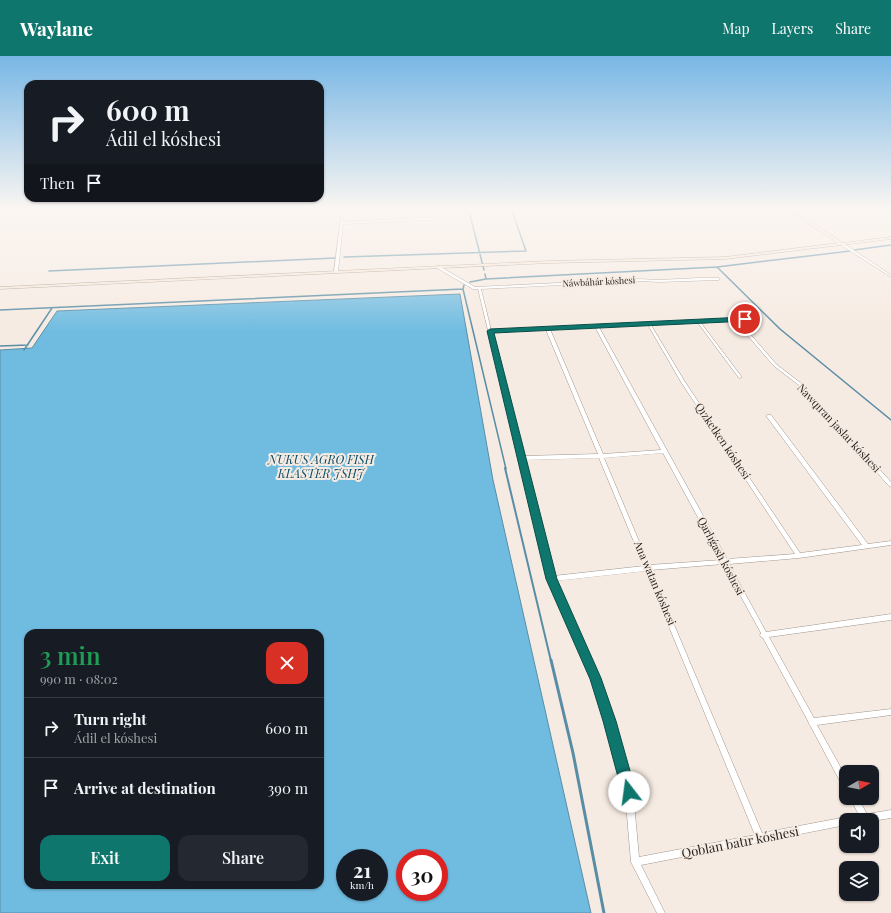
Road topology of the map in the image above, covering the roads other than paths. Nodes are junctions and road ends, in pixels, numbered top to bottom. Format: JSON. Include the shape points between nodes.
{"nodes":[{"id":1,"x":339,"y":251,"type":"edge"},
{"id":2,"x":784,"y":251,"type":"edge"},
{"id":3,"x":853,"y":251,"type":"edge"},
{"id":4,"x":438,"y":267,"type":"junction"},
{"id":5,"x":336,"y":272,"type":"junction"},
{"id":6,"x":891,"y":276,"type":"edge"},
{"id":7,"x":718,"y":279,"type":"dead end"},
{"id":8,"x":0,"y":288,"type":"edge"},
{"id":9,"x":479,"y":288,"type":"junction"},
{"id":10,"x":755,"y":319,"type":"dead end"},
{"id":11,"x":736,"y":320,"type":"junction"},
{"id":12,"x":698,"y":322,"type":"junction"},
{"id":13,"x":649,"y":324,"type":"junction"},
{"id":14,"x":597,"y":326,"type":"junction"},
{"id":15,"x":548,"y":330,"type":"junction"},
{"id":16,"x":490,"y":331,"type":"junction"},
{"id":17,"x":740,"y":377,"type":"dead end"},
{"id":18,"x":770,"y":416,"type":"dead end"},
{"id":19,"x":664,"y":451,"type":"junction"},
{"id":20,"x":602,"y":456,"type":"junction"},
{"id":21,"x":522,"y":458,"type":"junction"},
{"id":22,"x":891,"y":485,"type":"edge"},
{"id":23,"x":891,"y":543,"type":"edge"},
{"id":24,"x":866,"y":546,"type":"junction"},
{"id":25,"x":799,"y":556,"type":"junction"},
{"id":26,"x":724,"y":563,"type":"junction"},
{"id":27,"x":648,"y":568,"type":"junction"},
{"id":28,"x":551,"y":579,"type":"junction"},
{"id":29,"x":891,"y":617,"type":"edge"},
{"id":30,"x":763,"y":635,"type":"junction"},
{"id":31,"x":891,"y":712,"type":"edge"},
{"id":32,"x":811,"y":722,"type":"junction"},
{"id":33,"x":839,"y":772,"type":"edge"},
{"id":34,"x":891,"y":814,"type":"edge"},
{"id":35,"x":879,"y":816,"type":"edge"},
{"id":36,"x":839,"y":822,"type":"edge"},
{"id":37,"x":760,"y":838,"type":"junction"},
{"id":38,"x":635,"y":862,"type":"junction"},
{"id":39,"x":661,"y":913,"type":"edge"}],
"edges":[{"from":1,"to":5,"type":"street"},
{"from":2,"to":4,"type":"main road","via":[[725,258],[628,259]]},
{"from":3,"to":6,"type":"street"},
{"from":4,"to":5,"type":"main road"},
{"from":4,"to":9,"type":"street","via":[[474,288]]},
{"from":5,"to":8,"type":"main road"},
{"from":7,"to":9,"type":"street","name":"Náwbáhár kóshesi","via":[[688,278]]},
{"from":9,"to":16,"type":"street"},
{"from":10,"to":11,"type":"street"},
{"from":11,"to":12,"type":"street"},
{"from":11,"to":22,"type":"street","name":"Nawqıran jaslar kóshesi","via":[[775,366],[802,385]]},
{"from":12,"to":13,"type":"street"},
{"from":12,"to":17,"type":"street"},
{"from":13,"to":14,"type":"street"},
{"from":13,"to":25,"type":"street","name":"Qızketken kóshesi","via":[[683,382]]},
{"from":14,"to":15,"type":"street"},
{"from":14,"to":19,"type":"street","name":"Qarlıǵash kóshesi"},
{"from":15,"to":16,"type":"street"},
{"from":15,"to":20,"type":"street","name":"Ana watan kóshesi"},
{"from":16,"to":21,"type":"street"},
{"from":18,"to":24,"type":"street"},
{"from":19,"to":20,"type":"street"},
{"from":19,"to":26,"type":"street","name":"Qarlıǵash kóshesi"},
{"from":20,"to":21,"type":"street"},
{"from":20,"to":27,"type":"street","name":"Ana watan kóshesi"},
{"from":21,"to":28,"type":"street"},
{"from":23,"to":24,"type":"street"},
{"from":24,"to":25,"type":"street"},
{"from":25,"to":26,"type":"street"},
{"from":26,"to":27,"type":"street"},
{"from":26,"to":30,"type":"street","name":"Qarlıǵash kóshesi"},
{"from":27,"to":28,"type":"street"},
{"from":27,"to":37,"type":"street","name":"Ana watan kóshesi"},
{"from":28,"to":38,"type":"street","via":[[595,678],[610,721],[629,792]]},
{"from":29,"to":30,"type":"street"},
{"from":30,"to":32,"type":"street","name":"Qarlıǵash kóshesi"},
{"from":31,"to":32,"type":"street"},
{"from":32,"to":33,"type":"street","name":"Qarlıǵash kóshesi"},
{"from":34,"to":35,"type":"street"},
{"from":36,"to":37,"type":"street","name":"Qoblan batır kóshesi"},
{"from":37,"to":38,"type":"street","name":"Qoblan batır kóshesi"},
{"from":38,"to":39,"type":"street"}]}
